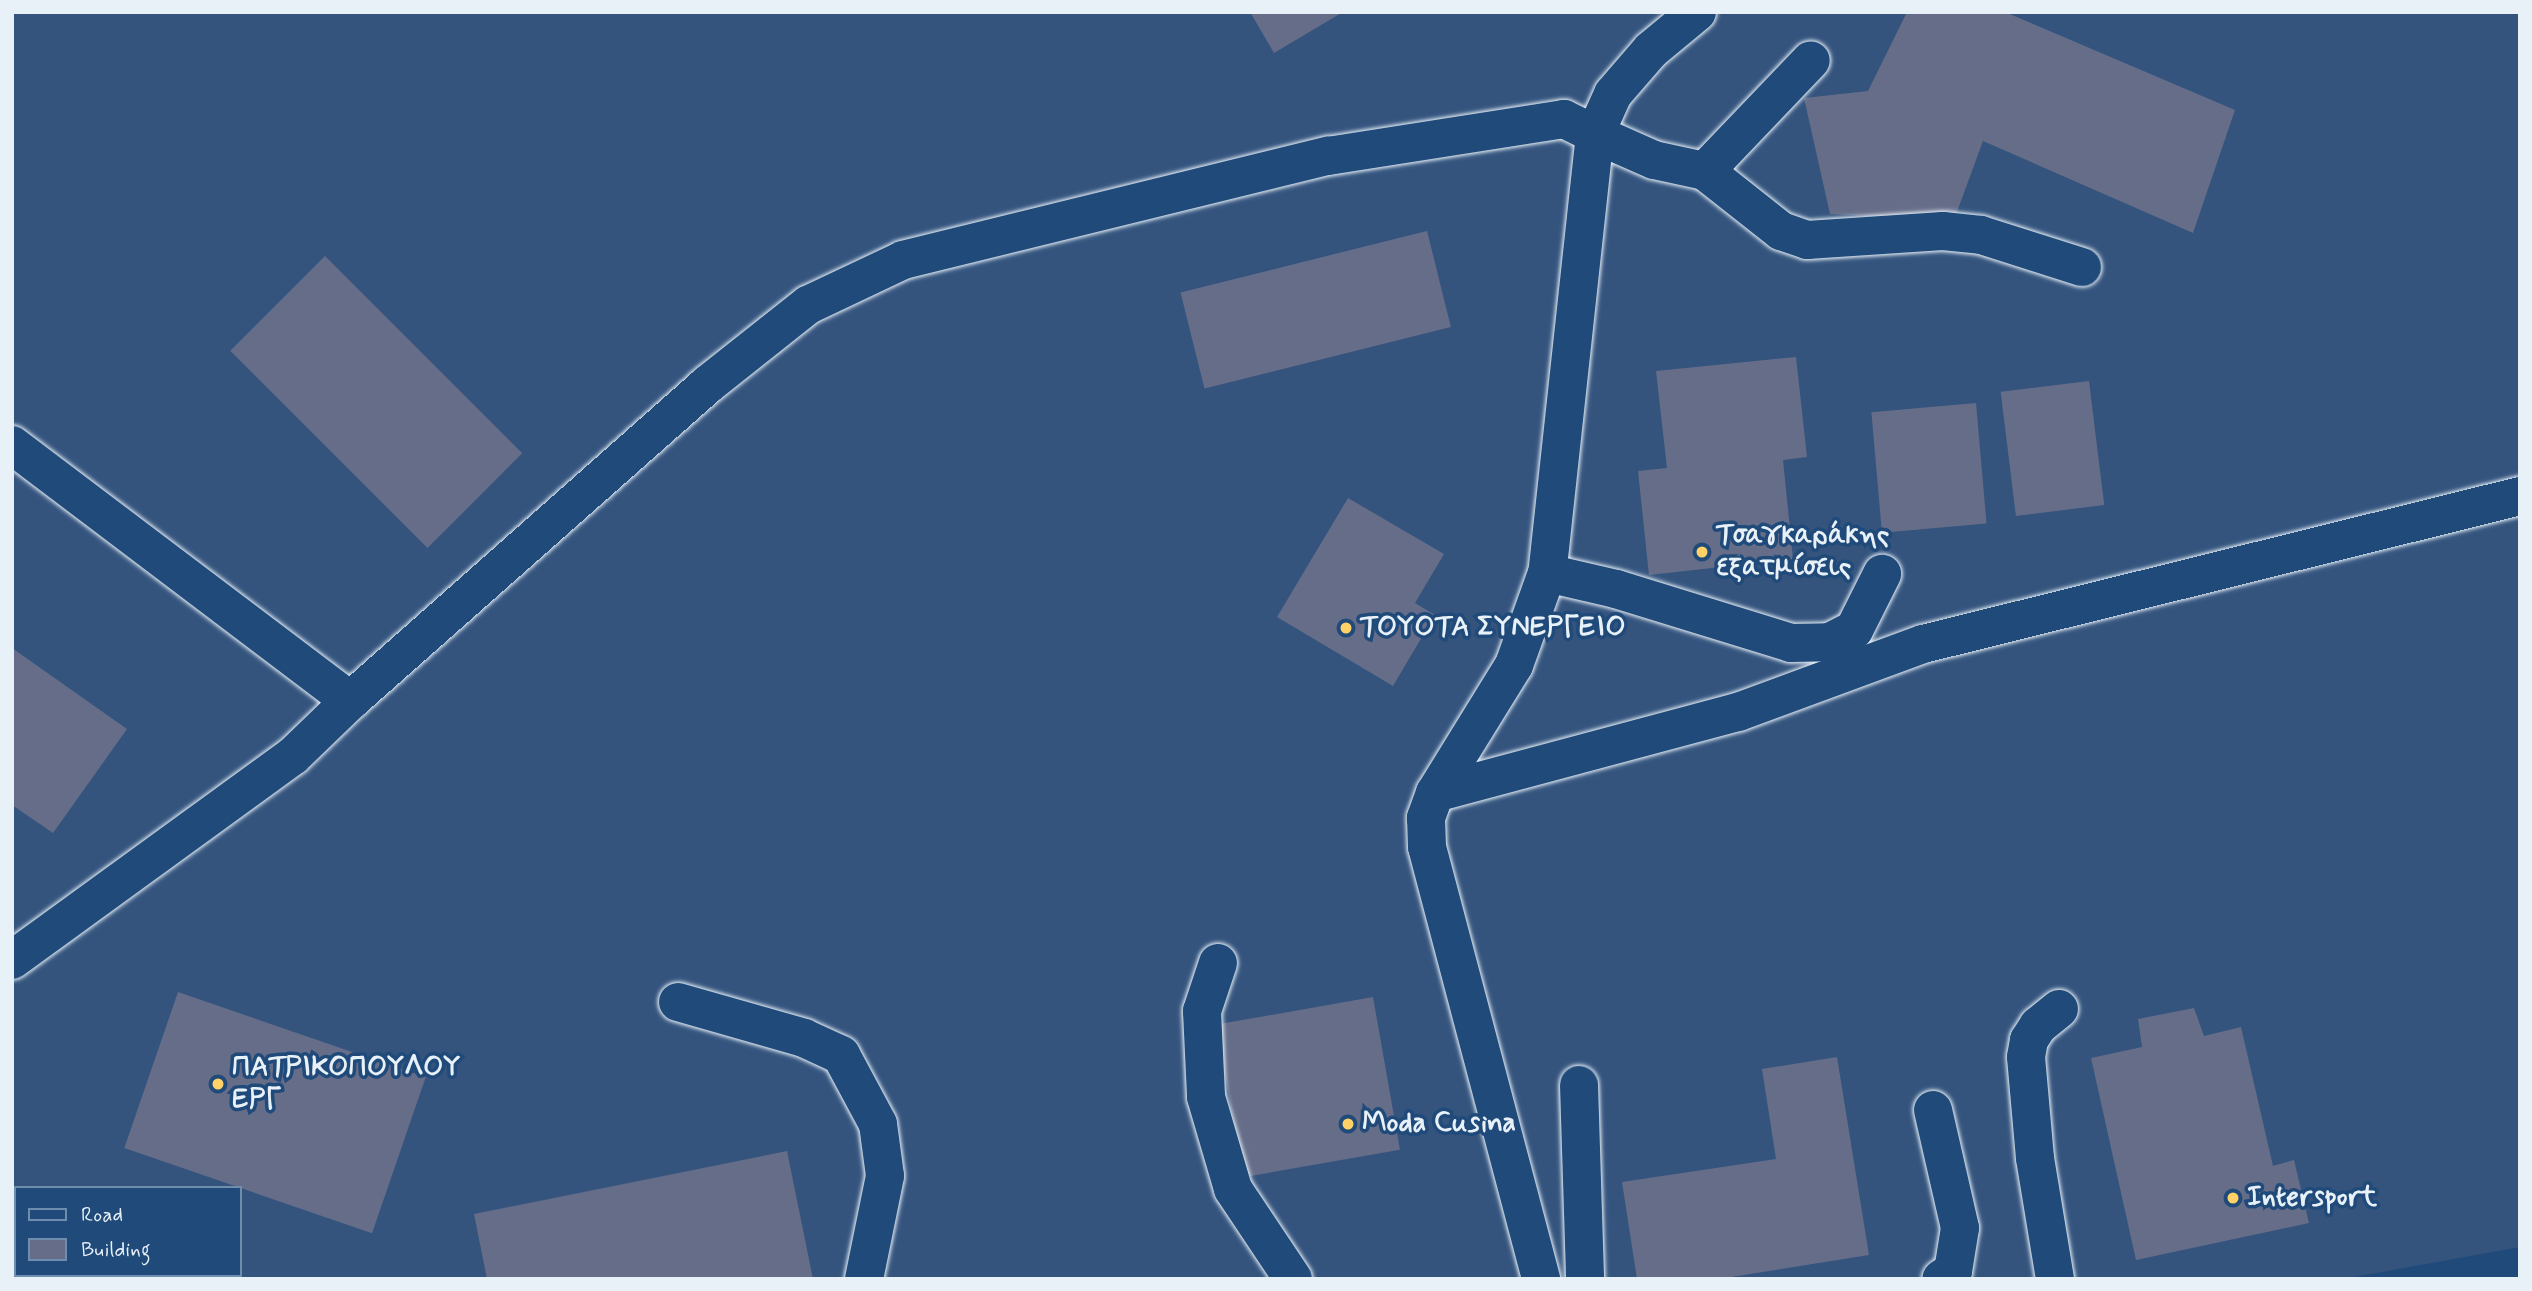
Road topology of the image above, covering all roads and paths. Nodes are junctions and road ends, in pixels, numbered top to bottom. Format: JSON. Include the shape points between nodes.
{"nodes":[{"id":1,"x":1697,"y":12,"type":"edge"},
{"id":2,"x":1811,"y":60,"type":"dead end"},
{"id":3,"x":1595,"y":134,"type":"junction"},
{"id":4,"x":1705,"y":171,"type":"junction"},
{"id":5,"x":2082,"y":267,"type":"dead end"},
{"id":6,"x":12,"y":445,"type":"edge"},
{"id":7,"x":2520,"y":496,"type":"edge"},
{"id":8,"x":1547,"y":573,"type":"junction"},
{"id":9,"x":1882,"y":574,"type":"dead end"},
{"id":10,"x":349,"y":701,"type":"junction"},
{"id":11,"x":1435,"y":793,"type":"junction"},
{"id":12,"x":12,"y":960,"type":"edge"},
{"id":13,"x":1218,"y":963,"type":"dead end"},
{"id":14,"x":678,"y":1002,"type":"dead end"},
{"id":15,"x":2059,"y":1009,"type":"dead end"},
{"id":16,"x":1578,"y":1085,"type":"dead end"},
{"id":17,"x":1933,"y":1110,"type":"dead end"},
{"id":18,"x":864,"y":1279,"type":"edge"},
{"id":19,"x":1293,"y":1279,"type":"edge"},
{"id":20,"x":1541,"y":1279,"type":"edge"},
{"id":21,"x":1585,"y":1279,"type":"edge"},
{"id":22,"x":1941,"y":1279,"type":"edge"},
{"id":23,"x":2056,"y":1279,"type":"edge"}],
"edges":[{"from":1,"to":3,"type":"street","via":[[1651,50],[1613,94]]},
{"from":2,"to":4,"type":"street"},
{"from":3,"to":4,"type":"street","via":[[1654,160]]},
{"from":3,"to":8,"type":"street"},
{"from":3,"to":10,"type":"street","via":[[1575,121],[1543,120],[1328,156],[903,260],[808,305],[707,385]]},
{"from":4,"to":5,"type":"street","via":[[1781,231],[1807,240],[1943,230],[1981,235]]},
{"from":6,"to":10,"type":"street"},
{"from":7,"to":11,"type":"street","via":[[1923,644],[1738,712]]},
{"from":8,"to":9,"type":"street","via":[[1616,589],[1791,643],[1830,642],[1854,630]]},
{"from":8,"to":11,"type":"street","via":[[1514,665]]},
{"from":10,"to":12,"type":"street","via":[[293,756]]},
{"from":11,"to":20,"type":"street","via":[[1426,818],[1427,847]]},
{"from":13,"to":19,"type":"street","via":[[1202,1011],[1206,1097],[1233,1189]]},
{"from":14,"to":18,"type":"street","via":[[804,1038],[841,1055],[878,1124],[885,1176]]},
{"from":15,"to":23,"type":"street","via":[[2038,1026],[2026,1057],[2035,1158]]},
{"from":16,"to":21,"type":"street"},
{"from":17,"to":22,"type":"street","via":[[1961,1228],[1952,1271]]}]}
